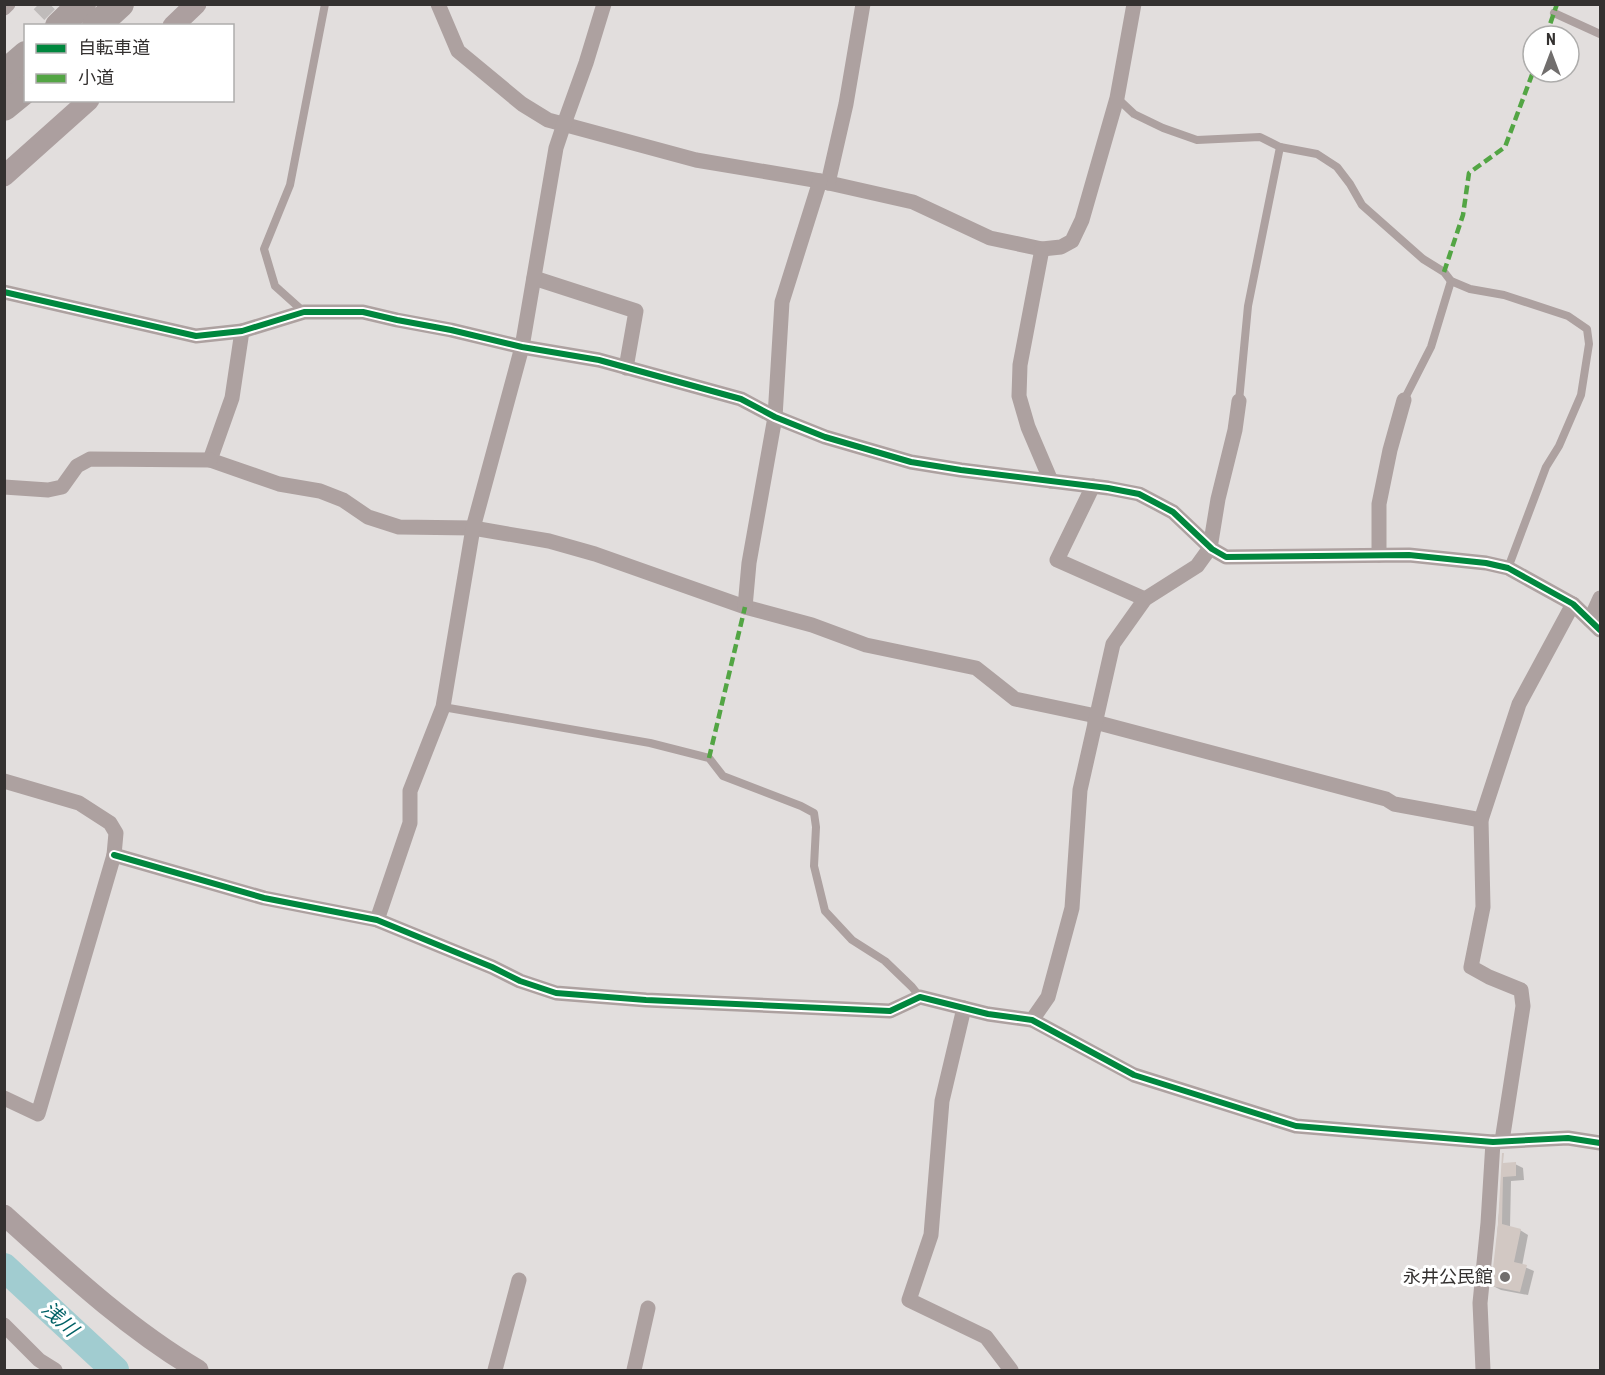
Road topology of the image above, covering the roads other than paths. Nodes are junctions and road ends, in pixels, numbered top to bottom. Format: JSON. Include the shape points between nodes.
{"nodes":[{"id":1,"x":8,"y":4,"type":"edge"},
{"id":2,"x":82,"y":4,"type":"edge"},
{"id":3,"x":120,"y":4,"type":"edge"},
{"id":4,"x":196,"y":4,"type":"edge"},
{"id":5,"x":325,"y":4,"type":"edge"},
{"id":6,"x":438,"y":4,"type":"edge"},
{"id":7,"x":604,"y":4,"type":"edge"},
{"id":8,"x":863,"y":4,"type":"edge"},
{"id":9,"x":1134,"y":4,"type":"edge"},
{"id":10,"x":4,"y":8,"type":"edge"},
{"id":11,"x":1554,"y":13,"type":"dead end"},
{"id":12,"x":61,"y":24,"type":"edge"},
{"id":13,"x":98,"y":24,"type":"edge"},
{"id":14,"x":175,"y":24,"type":"edge"},
{"id":15,"x":1600,"y":34,"type":"edge"},
{"id":16,"x":24,"y":57,"type":"edge"},
{"id":17,"x":4,"y":74,"type":"edge"},
{"id":18,"x":24,"y":91,"type":"edge"},
{"id":19,"x":1116,"y":98,"type":"junction"},
{"id":20,"x":87,"y":102,"type":"edge"},
{"id":21,"x":4,"y":107,"type":"edge"},
{"id":22,"x":564,"y":124,"type":"junction"},
{"id":23,"x":1280,"y":147,"type":"junction"},
{"id":24,"x":4,"y":176,"type":"edge"},
{"id":25,"x":824,"y":182,"type":"junction"},
{"id":26,"x":1042,"y":249,"type":"junction"},
{"id":27,"x":534,"y":278,"type":"junction"},
{"id":28,"x":1451,"y":280,"type":"junction"},
{"id":29,"x":4,"y":292,"type":"edge"},
{"id":30,"x":304,"y":312,"type":"junction"},
{"id":31,"x":242,"y":331,"type":"junction"},
{"id":32,"x":522,"y":347,"type":"junction"},
{"id":33,"x":626,"y":368,"type":"junction"},
{"id":34,"x":1404,"y":400,"type":"joint"},
{"id":35,"x":1239,"y":401,"type":"joint"},
{"id":36,"x":775,"y":417,"type":"junction"},
{"id":37,"x":210,"y":460,"type":"junction"},
{"id":38,"x":1051,"y":481,"type":"junction"},
{"id":39,"x":1093,"y":486,"type":"junction"},
{"id":40,"x":4,"y":487,"type":"edge"},
{"id":41,"x":473,"y":528,"type":"junction"},
{"id":42,"x":1210,"y":548,"type":"junction"},
{"id":43,"x":1379,"y":555,"type":"junction"},
{"id":44,"x":1508,"y":568,"type":"junction"},
{"id":45,"x":1600,"y":598,"type":"edge"},
{"id":46,"x":1145,"y":599,"type":"junction"},
{"id":47,"x":1573,"y":604,"type":"junction"},
{"id":48,"x":745,"y":607,"type":"junction"},
{"id":49,"x":1595,"y":625,"type":"edge"},
{"id":50,"x":443,"y":707,"type":"junction"},
{"id":51,"x":1096,"y":719,"type":"junction"},
{"id":52,"x":4,"y":781,"type":"edge"},
{"id":53,"x":1481,"y":820,"type":"junction"},
{"id":54,"x":114,"y":855,"type":"junction"},
{"id":55,"x":376,"y":920,"type":"junction"},
{"id":56,"x":920,"y":997,"type":"junction"},
{"id":57,"x":964,"y":1008,"type":"junction"},
{"id":58,"x":1032,"y":1020,"type":"junction"},
{"id":59,"x":4,"y":1098,"type":"edge"},
{"id":60,"x":1498,"y":1142,"type":"junction"},
{"id":61,"x":1600,"y":1143,"type":"edge"},
{"id":62,"x":4,"y":1215,"type":"edge"},
{"id":63,"x":519,"y":1280,"type":"dead end"},
{"id":64,"x":648,"y":1308,"type":"dead end"},
{"id":65,"x":4,"y":1325,"type":"edge"},
{"id":66,"x":55,"y":1371,"type":"edge"},
{"id":67,"x":198,"y":1371,"type":"edge"},
{"id":68,"x":495,"y":1371,"type":"edge"},
{"id":69,"x":634,"y":1371,"type":"edge"},
{"id":70,"x":1011,"y":1371,"type":"edge"},
{"id":71,"x":1483,"y":1371,"type":"edge"}],
"edges":[{"from":1,"to":10,"type":"street"},
{"from":2,"to":12,"type":"highway"},
{"from":3,"to":13,"type":"highway"},
{"from":4,"to":14,"type":"street"},
{"from":5,"to":30,"type":"lane","via":[[290,185],[264,249],[275,286]]},
{"from":6,"to":22,"type":"street","via":[[458,51],[522,104],[548,120]]},
{"from":7,"to":22,"type":"street"},
{"from":8,"to":25,"type":"street","via":[[846,104]]},
{"from":9,"to":19,"type":"street"},
{"from":11,"to":15,"type":"lane"},
{"from":16,"to":17,"type":"highway"},
{"from":18,"to":21,"type":"highway"},
{"from":19,"to":23,"type":"lane","via":[[1134,114],[1197,140],[1260,137]]},
{"from":19,"to":26,"type":"street","via":[[1082,220],[1072,241]]},
{"from":20,"to":24,"type":"street"},
{"from":22,"to":25,"type":"street","via":[[696,160]]},
{"from":22,"to":27,"type":"street","via":[[556,148]]},
{"from":23,"to":28,"type":"lane","via":[[1317,154],[1337,167],[1362,205]]},
{"from":23,"to":35,"type":"lane","via":[[1248,306]]},
{"from":25,"to":26,"type":"street","via":[[913,202],[990,238]]},
{"from":25,"to":36,"type":"street","via":[[782,302]]},
{"from":26,"to":38,"type":"street","via":[[1020,365],[1019,396]]},
{"from":27,"to":32,"type":"street"},
{"from":27,"to":33,"type":"street","via":[[636,311]]},
{"from":28,"to":34,"type":"lane","via":[[1431,347]]},
{"from":28,"to":44,"type":"lane","via":[[1470,289],[1504,295],[1568,316],[1587,329],[1581,395],[1546,467]]},
{"from":29,"to":31,"type":"street","via":[[170,332],[196,336]]},
{"from":30,"to":31,"type":"street"},
{"from":30,"to":32,"type":"street","via":[[363,312]]},
{"from":31,"to":37,"type":"street","via":[[232,398]]},
{"from":32,"to":33,"type":"street"},
{"from":32,"to":41,"type":"street"},
{"from":33,"to":36,"type":"street","via":[[741,399]]},
{"from":34,"to":43,"type":"street","via":[[1379,504]]},
{"from":35,"to":42,"type":"street"},
{"from":36,"to":38,"type":"street","via":[[825,438],[911,462]]},
{"from":36,"to":48,"type":"street"},
{"from":37,"to":40,"type":"street","via":[[90,459],[77,466],[62,487]]},
{"from":37,"to":41,"type":"street","via":[[279,484],[320,491],[343,500],[368,517],[399,527]]},
{"from":38,"to":39,"type":"street"},
{"from":39,"to":42,"type":"street","via":[[1139,494],[1173,512]]},
{"from":39,"to":46,"type":"street","via":[[1057,560]]},
{"from":41,"to":48,"type":"street","via":[[549,541],[595,554]]},
{"from":41,"to":50,"type":"street"},
{"from":42,"to":43,"type":"street","via":[[1226,557]]},
{"from":42,"to":46,"type":"street","via":[[1197,566]]},
{"from":43,"to":44,"type":"street","via":[[1485,562]]},
{"from":44,"to":47,"type":"street"},
{"from":45,"to":49,"type":"street"},
{"from":46,"to":51,"type":"street","via":[[1113,644]]},
{"from":47,"to":49,"type":"street"},
{"from":47,"to":53,"type":"street","via":[[1519,704]]},
{"from":48,"to":51,"type":"street","via":[[866,645],[976,668],[1015,699]]},
{"from":50,"to":55,"type":"street","via":[[410,791],[410,824]]},
{"from":50,"to":56,"type":"lane","via":[[650,743],[709,758],[723,776],[814,813],[814,866],[825,911],[852,940],[885,961]]},
{"from":51,"to":53,"type":"street","via":[[1394,804]]},
{"from":51,"to":58,"type":"street","via":[[1080,790],[1072,908],[1048,997]]},
{"from":52,"to":54,"type":"street","via":[[79,804],[110,823],[116,833]]},
{"from":53,"to":60,"type":"street","via":[[1483,907],[1471,967],[1521,990],[1523,1006]]},
{"from":54,"to":55,"type":"street","via":[[264,898]]},
{"from":54,"to":59,"type":"street","via":[[38,1114]]},
{"from":55,"to":56,"type":"street","via":[[556,993],[890,1011]]},
{"from":56,"to":57,"type":"street"},
{"from":57,"to":58,"type":"street"},
{"from":57,"to":70,"type":"street","via":[[942,1101],[931,1235],[909,1300],[986,1337]]},
{"from":58,"to":60,"type":"street","via":[[1134,1075],[1296,1126]]},
{"from":60,"to":61,"type":"street","via":[[1568,1138]]},
{"from":60,"to":71,"type":"street","via":[[1480,1303]]},
{"from":62,"to":67,"type":"street","via":[[96,1297]]},
{"from":63,"to":68,"type":"street"},
{"from":64,"to":69,"type":"street"},
{"from":65,"to":66,"type":"street"}]}
